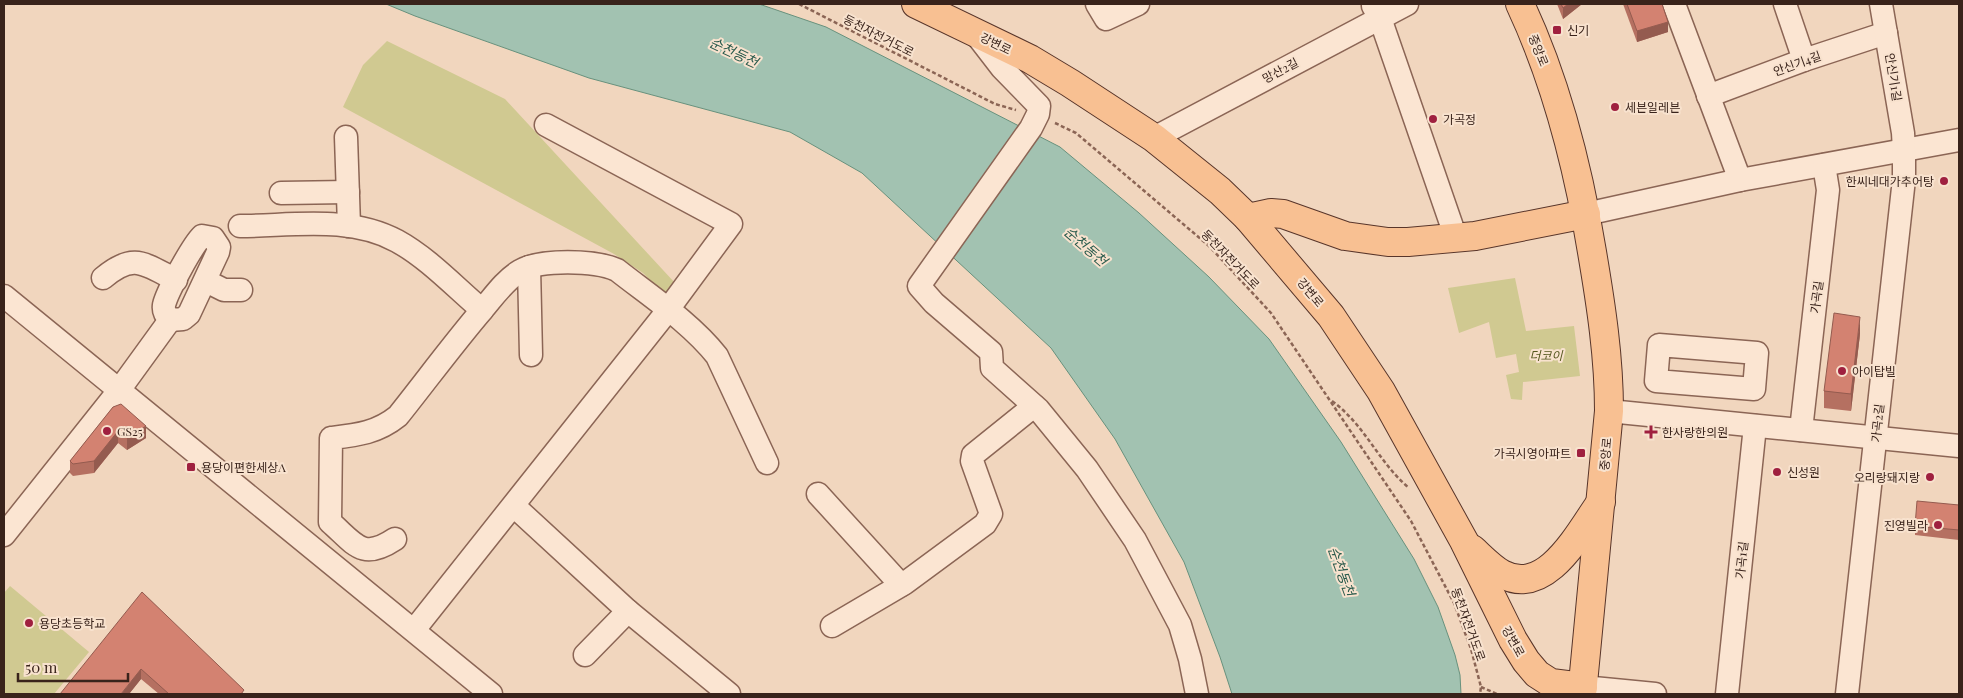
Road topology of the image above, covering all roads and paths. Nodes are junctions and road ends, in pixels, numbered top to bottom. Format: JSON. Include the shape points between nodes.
{"nodes":[{"id":1,"x":799,"y":4,"type":"edge"},
{"id":2,"x":916,"y":4,"type":"edge"},
{"id":3,"x":1097,"y":4,"type":"edge"},
{"id":4,"x":1138,"y":4,"type":"edge"},
{"id":5,"x":1407,"y":4,"type":"edge"},
{"id":6,"x":1520,"y":4,"type":"edge"},
{"id":7,"x":1674,"y":4,"type":"edge"},
{"id":8,"x":1785,"y":4,"type":"edge"},
{"id":9,"x":1881,"y":4,"type":"edge"},
{"id":10,"x":1376,"y":11,"type":"edge"},
{"id":11,"x":975,"y":33,"type":"junction"},
{"id":12,"x":1886,"y":33,"type":"junction"},
{"id":13,"x":1804,"y":60,"type":"junction"},
{"id":14,"x":1708,"y":96,"type":"junction"},
{"id":15,"x":1034,"y":121,"type":"junction"},
{"id":16,"x":546,"y":125,"type":"dead end"},
{"id":17,"x":346,"y":137,"type":"dead end"},
{"id":18,"x":1154,"y":138,"type":"junction"},
{"id":19,"x":1959,"y":140,"type":"edge"},
{"id":20,"x":1904,"y":152,"type":"junction"},
{"id":21,"x":1824,"y":165,"type":"junction"},
{"id":22,"x":1740,"y":180,"type":"junction"},
{"id":23,"x":348,"y":192,"type":"junction"},
{"id":24,"x":281,"y":193,"type":"dead end"},
{"id":25,"x":1586,"y":214,"type":"junction"},
{"id":26,"x":1248,"y":218,"type":"junction"},
{"id":27,"x":240,"y":226,"type":"junction"},
{"id":28,"x":349,"y":226,"type":"junction"},
{"id":29,"x":202,"y":236,"type":"junction"},
{"id":30,"x":1456,"y":238,"type":"junction"},
{"id":31,"x":218,"y":252,"type":"junction"},
{"id":32,"x":529,"y":267,"type":"junction"},
{"id":33,"x":103,"y":278,"type":"dead end"},
{"id":34,"x":176,"y":280,"type":"junction"},
{"id":35,"x":206,"y":281,"type":"junction"},
{"id":36,"x":241,"y":290,"type":"dead end"},
{"id":37,"x":4,"y":296,"type":"edge"},
{"id":38,"x":482,"y":310,"type":"junction"},
{"id":39,"x":668,"y":310,"type":"junction"},
{"id":40,"x":170,"y":320,"type":"junction"},
{"id":41,"x":531,"y":355,"type":"dead end"},
{"id":42,"x":1691,"y":384,"type":"dead end"},
{"id":43,"x":120,"y":390,"type":"junction"},
{"id":44,"x":1330,"y":400,"type":"junction"},
{"id":45,"x":1034,"y":406,"type":"junction"},
{"id":46,"x":1609,"y":411,"type":"junction"},
{"id":47,"x":1688,"y":418,"type":"junction"},
{"id":48,"x":1755,"y":426,"type":"junction"},
{"id":49,"x":1801,"y":430,"type":"junction"},
{"id":50,"x":1875,"y":438,"type":"junction"},
{"id":51,"x":1959,"y":446,"type":"edge"},
{"id":52,"x":767,"y":463,"type":"dead end"},
{"id":53,"x":1416,"y":492,"type":"dead end"},
{"id":54,"x":818,"y":494,"type":"dead end"},
{"id":55,"x":1602,"y":500,"type":"junction"},
{"id":56,"x":514,"y":506,"type":"junction"},
{"id":57,"x":4,"y":535,"type":"edge"},
{"id":58,"x":395,"y":539,"type":"dead end"},
{"id":59,"x":1464,"y":541,"type":"junction"},
{"id":60,"x":902,"y":584,"type":"junction"},
{"id":61,"x":628,"y":611,"type":"junction"},
{"id":62,"x":832,"y":626,"type":"dead end"},
{"id":63,"x":414,"y":630,"type":"junction"},
{"id":64,"x":585,"y":656,"type":"dead end"},
{"id":65,"x":1481,"y":687,"type":"junction"},
{"id":66,"x":1583,"y":690,"type":"edge"},
{"id":67,"x":491,"y":694,"type":"edge"},
{"id":68,"x":729,"y":694,"type":"edge"},
{"id":69,"x":1197,"y":694,"type":"edge"},
{"id":70,"x":1480,"y":694,"type":"edge"},
{"id":71,"x":1497,"y":694,"type":"edge"},
{"id":72,"x":1655,"y":694,"type":"edge"},
{"id":73,"x":1727,"y":694,"type":"edge"},
{"id":74,"x":1847,"y":694,"type":"edge"}],
"edges":[{"from":1,"to":15,"type":"path","name":"동천자전거도로"},
{"from":2,"to":11,"type":"main road","name":"강변로"},
{"from":3,"to":4,"type":"street","via":[[1106,19]]},
{"from":5,"to":10,"type":"street","name":"망산2길"},
{"from":6,"to":25,"type":"main road","name":"중앙로","via":[[1552,86]]},
{"from":7,"to":14,"type":"street"},
{"from":8,"to":13,"type":"street"},
{"from":9,"to":12,"type":"street","name":"안신기1길"},
{"from":10,"to":18,"type":"street","name":"망산2길"},
{"from":10,"to":30,"type":"street"},
{"from":11,"to":15,"type":"street","via":[[1002,68],[1039,106]]},
{"from":11,"to":18,"type":"main road","name":"강변로","via":[[1030,59]]},
{"from":12,"to":13,"type":"street","name":"안신기4길"},
{"from":12,"to":20,"type":"street","name":"안신기1길"},
{"from":13,"to":14,"type":"street","name":"안신기4길"},
{"from":14,"to":22,"type":"street"},
{"from":15,"to":44,"type":"path","name":"동천자전거도로","via":[[1076,133],[1209,246],[1271,313]]},
{"from":15,"to":45,"type":"street","via":[[918,286],[991,352],[992,368]]},
{"from":16,"to":39,"type":"street","via":[[731,224]]},
{"from":17,"to":23,"type":"street"},
{"from":18,"to":26,"type":"main road","name":"강변로"},
{"from":19,"to":20,"type":"street"},
{"from":20,"to":21,"type":"street"},
{"from":20,"to":50,"type":"street","name":"가곡2길","via":[[1904,179]]},
{"from":21,"to":22,"type":"street"},
{"from":21,"to":49,"type":"street","name":"가곡길","via":[[1828,190]]},
{"from":22,"to":25,"type":"street"},
{"from":23,"to":24,"type":"street"},
{"from":23,"to":28,"type":"street"},
{"from":25,"to":30,"type":"main road"},
{"from":25,"to":46,"type":"main road","name":"중앙로","via":[[1606,337]]},
{"from":26,"to":30,"type":"main road","via":[[1283,214],[1344,236],[1388,242]]},
{"from":26,"to":59,"type":"main road","name":"강변로","via":[[1331,316],[1354,349],[1381,391]]},
{"from":27,"to":28,"type":"street"},
{"from":27,"to":29,"type":"street","via":[[217,226]]},
{"from":27,"to":31,"type":"street","via":[[231,232]]},
{"from":28,"to":38,"type":"street","via":[[383,234],[415,252]]},
{"from":29,"to":31,"type":"street","via":[[213,238],[219,247]]},
{"from":29,"to":34,"type":"street","via":[[190,250]]},
{"from":31,"to":35,"type":"street"},
{"from":32,"to":38,"type":"street","via":[[506,283]]},
{"from":32,"to":39,"type":"street","via":[[572,263],[608,266]]},
{"from":32,"to":41,"type":"street"},
{"from":33,"to":34,"type":"street","via":[[114,268],[133,262],[142,263]]},
{"from":34,"to":40,"type":"street","via":[[164,305]]},
{"from":35,"to":36,"type":"street","via":[[224,290]]},
{"from":35,"to":40,"type":"street","via":[[189,314],[183,319]]},
{"from":37,"to":43,"type":"street"},
{"from":38,"to":58,"type":"street","via":[[398,416],[386,426],[371,431],[331,438],[330,522],[364,549],[374,550]]},
{"from":39,"to":52,"type":"street","via":[[717,356]]},
{"from":39,"to":56,"type":"street"},
{"from":40,"to":43,"type":"street"},
{"from":42,"to":47,"type":"street"},
{"from":43,"to":57,"type":"street"},
{"from":43,"to":63,"type":"street"},
{"from":44,"to":53,"type":"path","via":[[1357,423],[1394,474]]},
{"from":44,"to":65,"type":"path","name":"동천자전거도로","via":[[1411,521],[1454,603]]},
{"from":45,"to":60,"type":"street","via":[[972,454],[991,514],[985,524]]},
{"from":45,"to":69,"type":"street","via":[[1087,469],[1135,540],[1180,626]]},
{"from":46,"to":47,"type":"street"},
{"from":46,"to":55,"type":"main road","name":"중앙로"},
{"from":47,"to":48,"type":"street"},
{"from":48,"to":49,"type":"street"},
{"from":48,"to":73,"type":"street","name":"가곡1길"},
{"from":49,"to":50,"type":"street"},
{"from":50,"to":51,"type":"street"},
{"from":50,"to":74,"type":"street","name":"가곡2길"},
{"from":54,"to":60,"type":"street"},
{"from":55,"to":59,"type":"main road","via":[[1571,545],[1555,564],[1539,575],[1523,579],[1501,574]]},
{"from":55,"to":66,"type":"main road","name":"중앙로"},
{"from":56,"to":61,"type":"street"},
{"from":56,"to":63,"type":"street"},
{"from":59,"to":66,"type":"main road","name":"강변로","via":[[1526,661],[1551,683]]},
{"from":60,"to":62,"type":"street"},
{"from":61,"to":64,"type":"street"},
{"from":61,"to":68,"type":"street"},
{"from":63,"to":67,"type":"street"},
{"from":65,"to":70,"type":"path","name":"동천자전거도로"},
{"from":65,"to":71,"type":"path"},
{"from":66,"to":72,"type":"street"}]}
